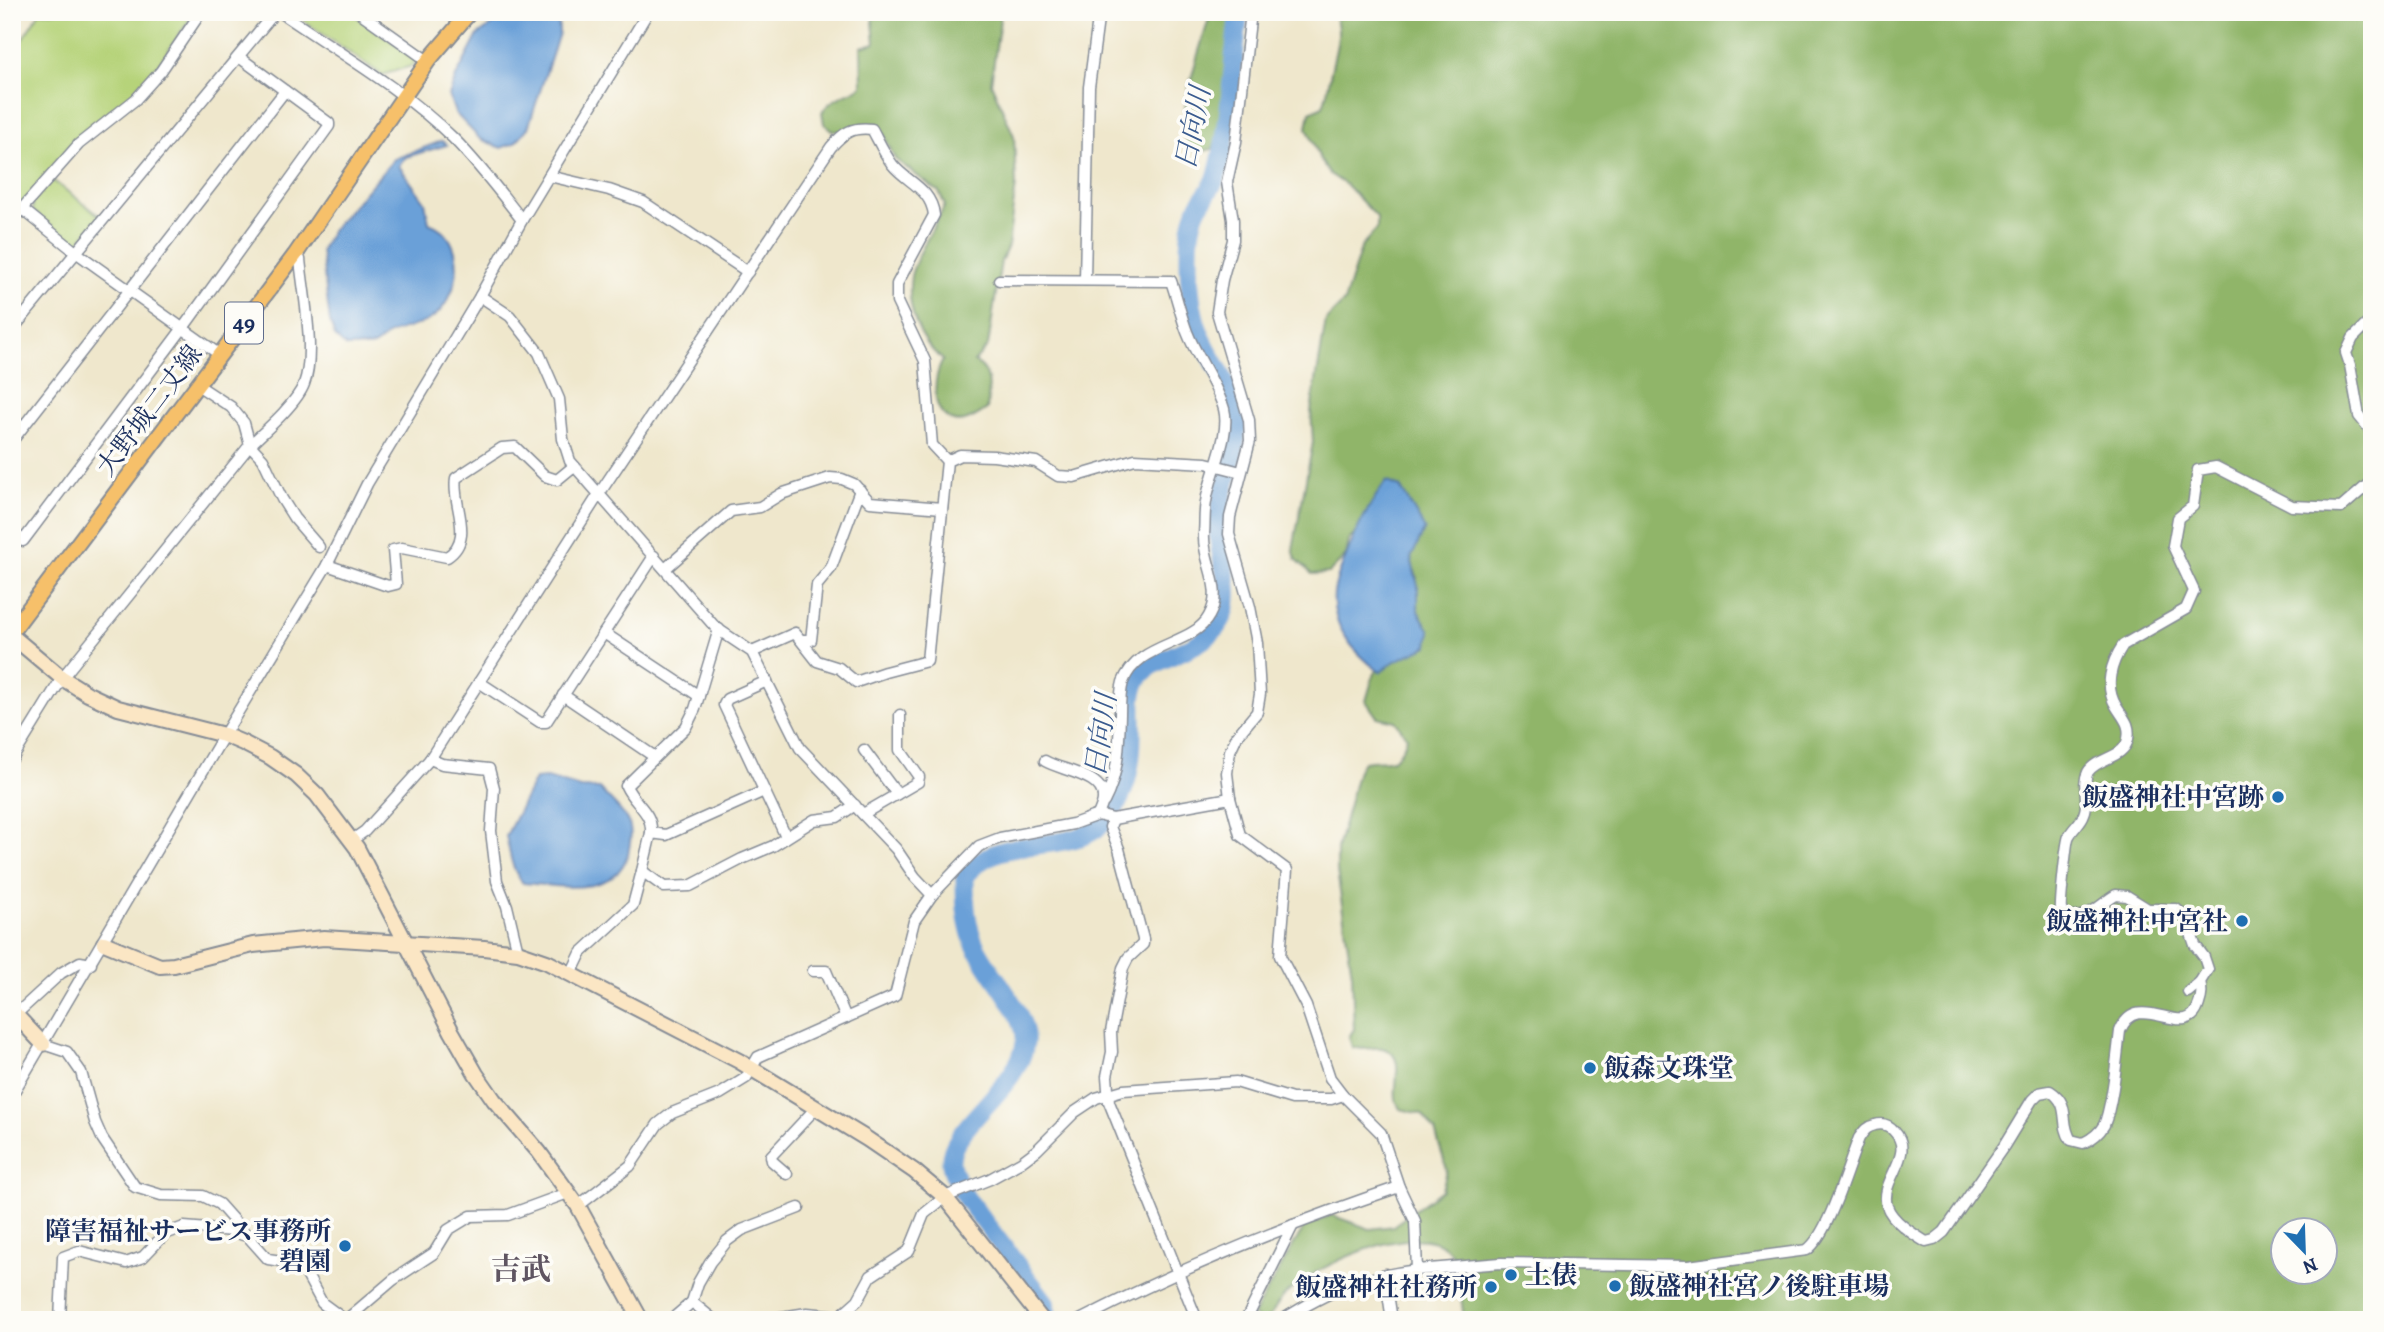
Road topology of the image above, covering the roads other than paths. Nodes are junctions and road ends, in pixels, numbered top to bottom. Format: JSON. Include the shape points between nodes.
{"nodes":[{"id":1,"x":201,"y":12,"type":"edge"},
{"id":2,"x":275,"y":12,"type":"edge"},
{"id":3,"x":280,"y":12,"type":"edge"},
{"id":4,"x":359,"y":12,"type":"edge"},
{"id":5,"x":470,"y":12,"type":"edge"},
{"id":6,"x":648,"y":12,"type":"edge"},
{"id":7,"x":1099,"y":12,"type":"edge"},
{"id":8,"x":1251,"y":12,"type":"edge"},
{"id":9,"x":239,"y":57,"type":"junction"},
{"id":10,"x":428,"y":61,"type":"junction"},
{"id":11,"x":285,"y":91,"type":"junction"},
{"id":12,"x":402,"y":96,"type":"junction"},
{"id":13,"x":549,"y":176,"type":"junction"},
{"id":14,"x":21,"y":208,"type":"junction"},
{"id":15,"x":12,"y":220,"type":"edge"},
{"id":16,"x":522,"y":220,"type":"junction"},
{"id":17,"x":76,"y":253,"type":"junction"},
{"id":18,"x":295,"y":255,"type":"junction"},
{"id":19,"x":748,"y":272,"type":"junction"},
{"id":20,"x":999,"y":279,"type":"dead end"},
{"id":21,"x":1085,"y":280,"type":"junction"},
{"id":22,"x":130,"y":291,"type":"junction"},
{"id":23,"x":480,"y":296,"type":"junction"},
{"id":24,"x":2372,"y":327,"type":"edge"},
{"id":25,"x":183,"y":328,"type":"junction"},
{"id":26,"x":12,"y":330,"type":"edge"},
{"id":27,"x":220,"y":355,"type":"junction"},
{"id":28,"x":199,"y":386,"type":"junction"},
{"id":29,"x":2372,"y":432,"type":"edge"},
{"id":30,"x":12,"y":441,"type":"edge"},
{"id":31,"x":250,"y":445,"type":"junction"},
{"id":32,"x":947,"y":461,"type":"junction"},
{"id":33,"x":1214,"y":464,"type":"junction"},
{"id":34,"x":575,"y":466,"type":"junction"},
{"id":35,"x":1241,"y":472,"type":"junction"},
{"id":36,"x":2372,"y":481,"type":"edge"},
{"id":37,"x":860,"y":490,"type":"junction"},
{"id":38,"x":599,"y":494,"type":"junction"},
{"id":39,"x":942,"y":508,"type":"junction"},
{"id":40,"x":12,"y":531,"type":"edge"},
{"id":41,"x":319,"y":547,"type":"dead end"},
{"id":42,"x":654,"y":556,"type":"junction"},
{"id":43,"x":327,"y":565,"type":"junction"},
{"id":44,"x":665,"y":569,"type":"junction"},
{"id":45,"x":719,"y":629,"type":"junction"},
{"id":46,"x":12,"y":631,"type":"edge"},
{"id":47,"x":604,"y":633,"type":"junction"},
{"id":48,"x":12,"y":636,"type":"edge"},
{"id":49,"x":801,"y":640,"type":"junction"},
{"id":50,"x":752,"y":652,"type":"junction"},
{"id":51,"x":62,"y":678,"type":"junction"},
{"id":52,"x":767,"y":681,"type":"junction"},
{"id":53,"x":479,"y":682,"type":"junction"},
{"id":54,"x":563,"y":695,"type":"junction"},
{"id":55,"x":699,"y":695,"type":"junction"},
{"id":56,"x":900,"y":715,"type":"dead end"},
{"id":57,"x":224,"y":735,"type":"junction"},
{"id":58,"x":864,"y":750,"type":"dead end"},
{"id":59,"x":655,"y":757,"type":"junction"},
{"id":60,"x":12,"y":759,"type":"edge"},
{"id":61,"x":430,"y":759,"type":"junction"},
{"id":62,"x":1045,"y":761,"type":"dead end"},
{"id":63,"x":764,"y":791,"type":"junction"},
{"id":64,"x":897,"y":794,"type":"junction"},
{"id":65,"x":1230,"y":798,"type":"junction"},
{"id":66,"x":1104,"y":802,"type":"junction"},
{"id":67,"x":855,"y":805,"type":"junction"},
{"id":68,"x":863,"y":814,"type":"junction"},
{"id":69,"x":1098,"y":815,"type":"junction"},
{"id":70,"x":1113,"y":819,"type":"junction"},
{"id":71,"x":651,"y":833,"type":"junction"},
{"id":72,"x":786,"y":837,"type":"junction"},
{"id":73,"x":352,"y":840,"type":"junction"},
{"id":74,"x":642,"y":871,"type":"junction"},
{"id":75,"x":932,"y":895,"type":"junction"},
{"id":76,"x":406,"y":942,"type":"junction"},
{"id":77,"x":104,"y":943,"type":"junction"},
{"id":78,"x":518,"y":952,"type":"junction"},
{"id":79,"x":91,"y":964,"type":"junction"},
{"id":80,"x":813,"y":971,"type":"dead end"},
{"id":81,"x":571,"y":974,"type":"junction"},
{"id":82,"x":2200,"y":982,"type":"junction"},
{"id":83,"x":2188,"y":992,"type":"dead end"},
{"id":84,"x":13,"y":1014,"type":"edge"},
{"id":85,"x":846,"y":1018,"type":"junction"},
{"id":86,"x":43,"y":1044,"type":"junction"},
{"id":87,"x":752,"y":1069,"type":"junction"},
{"id":88,"x":12,"y":1095,"type":"edge"},
{"id":89,"x":1109,"y":1095,"type":"junction"},
{"id":90,"x":1343,"y":1095,"type":"junction"},
{"id":91,"x":816,"y":1108,"type":"junction"},
{"id":92,"x":787,"y":1174,"type":"dead end"},
{"id":93,"x":1399,"y":1187,"type":"junction"},
{"id":94,"x":568,"y":1193,"type":"junction"},
{"id":95,"x":949,"y":1195,"type":"junction"},
{"id":96,"x":578,"y":1206,"type":"junction"},
{"id":97,"x":799,"y":1209,"type":"dead end"},
{"id":98,"x":1293,"y":1225,"type":"junction"},
{"id":99,"x":247,"y":1237,"type":"junction"},
{"id":100,"x":1417,"y":1270,"type":"junction"},
{"id":101,"x":1179,"y":1271,"type":"junction"},
{"id":102,"x":1385,"y":1274,"type":"junction"},
{"id":103,"x":692,"y":1302,"type":"junction"},
{"id":104,"x":1040,"y":1317,"type":"edge"},
{"id":105,"x":839,"y":1318,"type":"edge"},
{"id":106,"x":60,"y":1320,"type":"edge"},
{"id":107,"x":346,"y":1320,"type":"edge"},
{"id":108,"x":641,"y":1320,"type":"edge"},
{"id":109,"x":671,"y":1320,"type":"edge"},
{"id":110,"x":714,"y":1320,"type":"edge"},
{"id":111,"x":763,"y":1320,"type":"edge"},
{"id":112,"x":1080,"y":1320,"type":"edge"},
{"id":113,"x":1197,"y":1320,"type":"edge"},
{"id":114,"x":1246,"y":1320,"type":"edge"},
{"id":115,"x":1282,"y":1320,"type":"edge"},
{"id":116,"x":1392,"y":1320,"type":"edge"}],
"edges":[{"from":1,"to":14,"type":"street","via":[[145,90],[79,144]]},
{"from":2,"to":9,"type":"street"},
{"from":3,"to":12,"type":"street"},
{"from":4,"to":10,"type":"street"},
{"from":5,"to":10,"type":"main road","name":"大野城二丈線","number":"49"},
{"from":6,"to":13,"type":"street"},
{"from":7,"to":21,"type":"street","via":[[1089,87]]},
{"from":8,"to":35,"type":"street","via":[[1227,182],[1233,240],[1217,312],[1249,420],[1250,441]]},
{"from":9,"to":11,"type":"street"},
{"from":9,"to":17,"type":"street"},
{"from":10,"to":12,"type":"main road","name":"大野城二丈線","number":"49"},
{"from":11,"to":22,"type":"street"},
{"from":11,"to":25,"type":"street","via":[[329,127]]},
{"from":12,"to":16,"type":"street","via":[[452,136]]},
{"from":12,"to":18,"type":"main road","name":"大野城二丈線","number":"49"},
{"from":13,"to":16,"type":"street"},
{"from":13,"to":19,"type":"street","via":[[643,202]]},
{"from":14,"to":15,"type":"street"},
{"from":14,"to":17,"type":"street"},
{"from":16,"to":23,"type":"street"},
{"from":17,"to":22,"type":"street"},
{"from":17,"to":26,"type":"street"},
{"from":18,"to":27,"type":"main road","name":"大野城二丈線","number":"49"},
{"from":18,"to":31,"type":"street","via":[[300,258],[310,355],[304,385]]},
{"from":19,"to":32,"type":"street","via":[[837,140],[852,128],[872,129],[892,165],[925,192],[933,205],[934,215],[897,284],[897,302],[926,361],[932,445]]},
{"from":19,"to":38,"type":"street"},
{"from":20,"to":21,"type":"street"},
{"from":21,"to":33,"type":"street","via":[[1171,281],[1188,333],[1224,410],[1224,436]]},
{"from":22,"to":25,"type":"street"},
{"from":22,"to":30,"type":"street"},
{"from":23,"to":34,"type":"street","via":[[510,316],[539,353],[559,398],[562,439]]},
{"from":23,"to":43,"type":"street","via":[[367,484]]},
{"from":24,"to":29,"type":"street","via":[[2367,324],[2353,338],[2346,354],[2359,416]]},
{"from":25,"to":27,"type":"street"},
{"from":25,"to":40,"type":"street","via":[[23,541]]},
{"from":27,"to":28,"type":"main road","name":"大野城二丈線","number":"49"},
{"from":28,"to":31,"type":"street","via":[[231,407],[244,423]]},
{"from":28,"to":46,"type":"main road","name":"大野城二丈線","number":"49"},
{"from":31,"to":41,"type":"street","via":[[263,459],[294,517]]},
{"from":31,"to":51,"type":"street"},
{"from":32,"to":33,"type":"street","via":[[960,455],[994,456],[1036,462],[1058,476],[1074,477],[1135,459]]},
{"from":32,"to":39,"type":"street"},
{"from":33,"to":35,"type":"street"},
{"from":33,"to":66,"type":"street","via":[[1203,541],[1216,599],[1208,618],[1195,630],[1148,653],[1123,683],[1118,765]]},
{"from":34,"to":38,"type":"street"},
{"from":34,"to":43,"type":"street","via":[[557,480],[545,476],[515,447],[502,448],[456,478],[453,491],[463,521],[455,552],[447,557],[393,550],[396,584],[388,586]]},
{"from":35,"to":65,"type":"street","via":[[1229,534],[1257,643],[1260,694],[1256,712],[1230,751]]},
{"from":36,"to":82,"type":"street","via":[[2341,508],[2291,506],[2216,467],[2198,470],[2193,506],[2178,517],[2174,546],[2194,591],[2186,608],[2123,645],[2112,667],[2110,692],[2127,721],[2129,739],[2123,750],[2086,776],[2086,811],[2066,844],[2061,910],[2065,915],[2083,916],[2116,895],[2148,909],[2176,909],[2185,916],[2204,957],[2208,970]]},
{"from":37,"to":39,"type":"street","via":[[870,502]]},
{"from":37,"to":44,"type":"street","via":[[842,479],[830,478],[781,494],[760,507],[731,511]]},
{"from":37,"to":49,"type":"street","via":[[831,568],[817,585],[811,640]]},
{"from":38,"to":42,"type":"street"},
{"from":38,"to":53,"type":"street"},
{"from":39,"to":49,"type":"street","via":[[927,661],[856,682],[839,668],[817,661]]},
{"from":42,"to":44,"type":"street"},
{"from":42,"to":47,"type":"street"},
{"from":43,"to":57,"type":"street"},
{"from":44,"to":45,"type":"street"},
{"from":45,"to":50,"type":"street"},
{"from":45,"to":55,"type":"street"},
{"from":47,"to":54,"type":"street"},
{"from":47,"to":55,"type":"street"},
{"from":48,"to":51,"type":"street"},
{"from":49,"to":50,"type":"street","via":[[795,633]]},
{"from":50,"to":52,"type":"street"},
{"from":51,"to":57,"type":"street","via":[[118,708]]},
{"from":51,"to":60,"type":"street"},
{"from":52,"to":63,"type":"street","via":[[727,699],[724,705]]},
{"from":52,"to":67,"type":"street","via":[[800,748]]},
{"from":53,"to":54,"type":"street","via":[[540,722],[546,722]]},
{"from":53,"to":61,"type":"street"},
{"from":54,"to":59,"type":"street"},
{"from":55,"to":59,"type":"street","via":[[686,727]]},
{"from":56,"to":64,"type":"street","via":[[900,750],[919,776],[918,782]]},
{"from":57,"to":73,"type":"street","via":[[296,775]]},
{"from":57,"to":77,"type":"street"},
{"from":58,"to":64,"type":"street"},
{"from":59,"to":71,"type":"street","via":[[626,786],[649,817]]},
{"from":61,"to":73,"type":"street"},
{"from":61,"to":78,"type":"street","via":[[489,769],[494,788],[491,831],[497,881]]},
{"from":62,"to":66,"type":"street","via":[[1093,779],[1101,787]]},
{"from":63,"to":71,"type":"street","via":[[666,835]]},
{"from":63,"to":72,"type":"street"},
{"from":64,"to":68,"type":"street"},
{"from":65,"to":70,"type":"street"},
{"from":65,"to":90,"type":"street","via":[[1240,835],[1287,870],[1280,956],[1306,1006],[1330,1077]]},
{"from":66,"to":69,"type":"street"},
{"from":67,"to":68,"type":"street"},
{"from":67,"to":72,"type":"street","via":[[837,817],[814,820]]},
{"from":68,"to":75,"type":"street"},
{"from":69,"to":70,"type":"street"},
{"from":69,"to":75,"type":"street","via":[[979,846]]},
{"from":70,"to":89,"type":"street","via":[[1110,827],[1143,944],[1122,968],[1111,1032]]},
{"from":71,"to":74,"type":"street"},
{"from":72,"to":74,"type":"street","via":[[690,886],[664,887]]},
{"from":73,"to":76,"type":"street"},
{"from":74,"to":81,"type":"street","via":[[633,905],[581,953]]},
{"from":75,"to":85,"type":"street","via":[[914,921],[895,996]]},
{"from":76,"to":77,"type":"street","via":[[297,939],[160,966]]},
{"from":76,"to":78,"type":"street"},
{"from":76,"to":94,"type":"street","via":[[476,1074]]},
{"from":77,"to":79,"type":"street"},
{"from":78,"to":81,"type":"street"},
{"from":79,"to":84,"type":"street","via":[[80,962],[61,973]]},
{"from":79,"to":86,"type":"street"},
{"from":80,"to":85,"type":"street","via":[[826,971]]},
{"from":81,"to":87,"type":"street"},
{"from":82,"to":83,"type":"street"},
{"from":82,"to":100,"type":"street","via":[[2203,993],[2197,1012],[2185,1020],[2148,1012],[2124,1021],[2104,1126],[2095,1137],[2083,1143],[2071,1140],[2059,1097],[2050,1091],[2039,1093],[1934,1240],[1926,1242],[1915,1235],[1888,1209],[1886,1186],[1902,1148],[1898,1134],[1879,1124],[1867,1127],[1859,1138],[1826,1223],[1807,1250],[1688,1266],[1501,1263]]},
{"from":84,"to":86,"type":"street"},
{"from":85,"to":87,"type":"street","via":[[758,1057]]},
{"from":86,"to":88,"type":"street"},
{"from":86,"to":99,"type":"street","via":[[67,1052],[81,1072],[102,1138],[135,1187],[161,1195],[203,1196],[219,1204]]},
{"from":87,"to":91,"type":"street"},
{"from":87,"to":96,"type":"street","via":[[746,1079],[658,1124],[630,1166]]},
{"from":89,"to":90,"type":"street","via":[[1123,1090],[1236,1082],[1292,1099]]},
{"from":89,"to":95,"type":"street","via":[[1075,1112],[1021,1163]]},
{"from":89,"to":101,"type":"street"},
{"from":90,"to":93,"type":"street","via":[[1381,1133]]},
{"from":91,"to":92,"type":"street","via":[[771,1156]]},
{"from":91,"to":95,"type":"street"},
{"from":93,"to":98,"type":"street"},
{"from":93,"to":100,"type":"street","via":[[1415,1221]]},
{"from":94,"to":96,"type":"street"},
{"from":94,"to":107,"type":"street","via":[[508,1215],[471,1216],[448,1230],[435,1253],[393,1280]]},
{"from":95,"to":104,"type":"street"},
{"from":95,"to":105,"type":"street","via":[[924,1214],[909,1251],[871,1276],[858,1300]]},
{"from":96,"to":108,"type":"street"},
{"from":97,"to":103,"type":"street","via":[[742,1230],[727,1241],[710,1262]]},
{"from":98,"to":101,"type":"street"},
{"from":98,"to":114,"type":"street"},
{"from":99,"to":106,"type":"street","via":[[233,1231],[184,1227],[165,1234],[143,1256],[126,1263],[79,1251],[62,1257]]},
{"from":99,"to":107,"type":"street","via":[[268,1259],[301,1264],[323,1303]]},
{"from":100,"to":102,"type":"street"},
{"from":101,"to":112,"type":"street"},
{"from":101,"to":113,"type":"street"},
{"from":102,"to":115,"type":"street","via":[[1326,1294]]},
{"from":102,"to":116,"type":"street"},
{"from":103,"to":109,"type":"street"},
{"from":103,"to":110,"type":"street"},
{"from":105,"to":111,"type":"street","via":[[807,1313]]}]}
